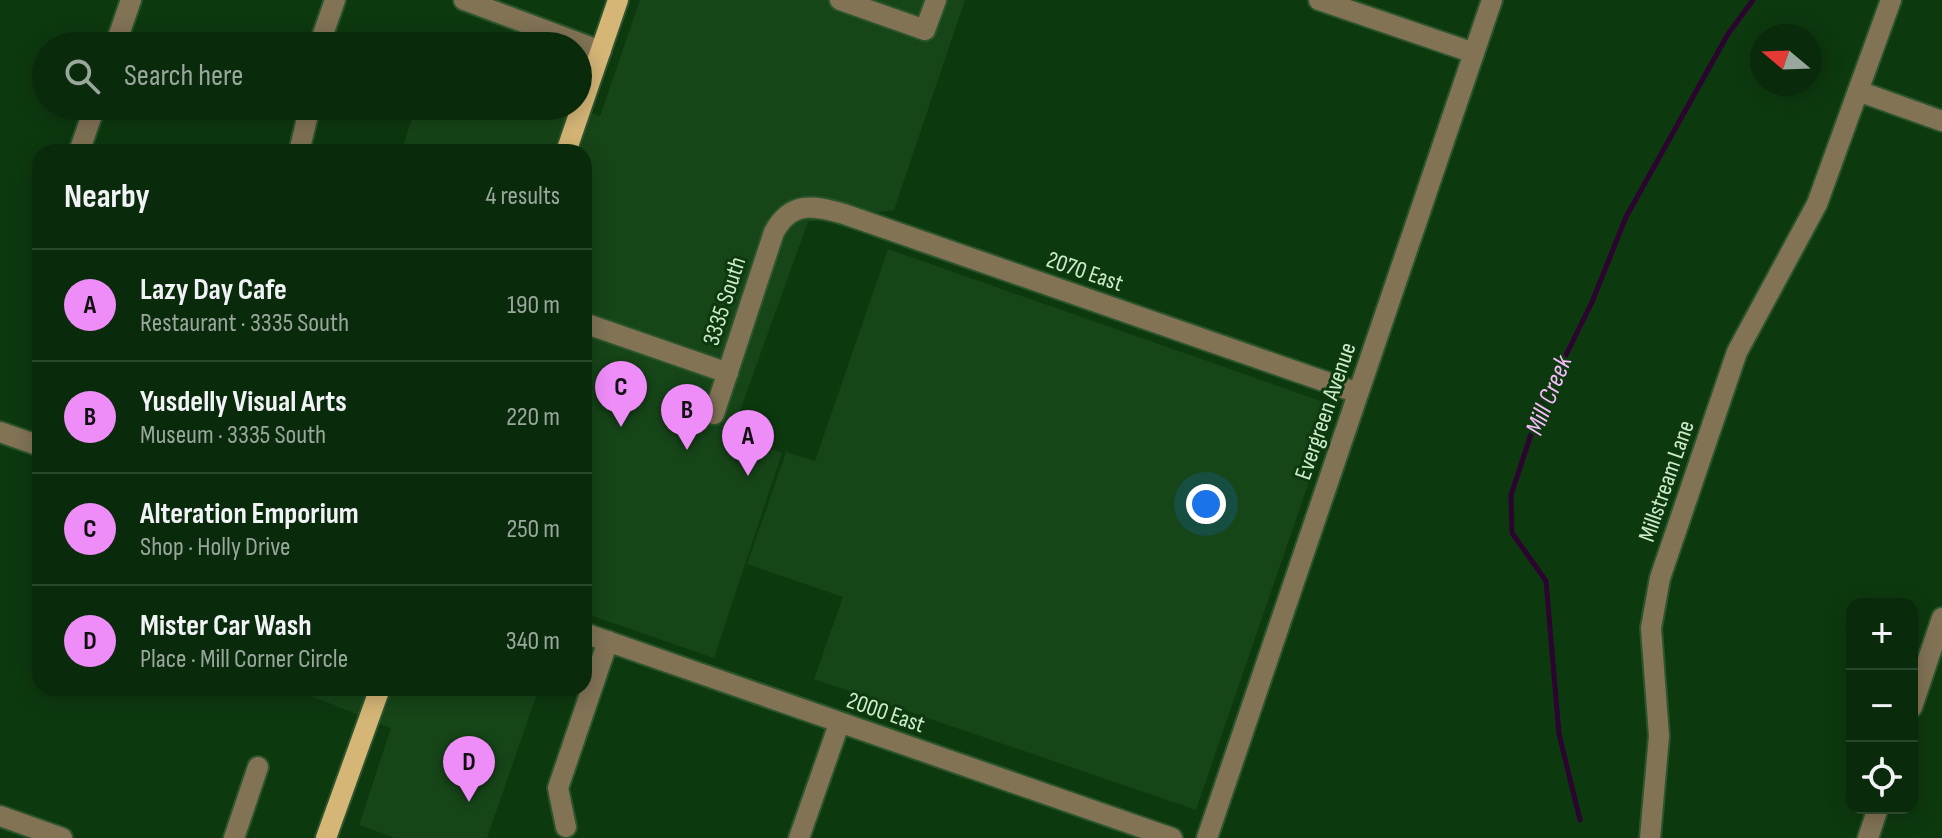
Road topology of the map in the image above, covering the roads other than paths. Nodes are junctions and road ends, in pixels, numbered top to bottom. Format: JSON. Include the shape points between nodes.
{"nodes":[{"id":1,"x":131,"y":0,"type":"edge"},
{"id":2,"x":335,"y":0,"type":"edge"},
{"id":3,"x":464,"y":0,"type":"edge"},
{"id":4,"x":618,"y":0,"type":"edge"},
{"id":5,"x":840,"y":0,"type":"edge"},
{"id":6,"x":936,"y":0,"type":"edge"},
{"id":7,"x":1319,"y":0,"type":"edge"},
{"id":8,"x":1492,"y":0,"type":"edge"},
{"id":9,"x":1891,"y":0,"type":"edge"},
{"id":10,"x":120,"y":32,"type":"edge"},
{"id":11,"x":324,"y":32,"type":"edge"},
{"id":12,"x":550,"y":32,"type":"edge"},
{"id":13,"x":592,"y":48,"type":"edge"},
{"id":14,"x":601,"y":51,"type":"junction"},
{"id":15,"x":1474,"y":53,"type":"junction"},
{"id":16,"x":592,"y":77,"type":"edge"},
{"id":17,"x":1858,"y":91,"type":"junction"},
{"id":18,"x":90,"y":120,"type":"edge"},
{"id":19,"x":307,"y":120,"type":"edge"},
{"id":20,"x":577,"y":120,"type":"edge"},
{"id":21,"x":1942,"y":121,"type":"edge"},
{"id":22,"x":82,"y":144,"type":"edge"},
{"id":23,"x":301,"y":144,"type":"edge"},
{"id":24,"x":569,"y":144,"type":"edge"},
{"id":25,"x":793,"y":209,"type":"joint"},
{"id":26,"x":592,"y":326,"type":"edge"},
{"id":27,"x":728,"y":373,"type":"junction"},
{"id":28,"x":1358,"y":393,"type":"junction"},
{"id":29,"x":714,"y":414,"type":"dead end"},
{"id":30,"x":0,"y":432,"type":"edge"},
{"id":31,"x":32,"y":443,"type":"edge"},
{"id":32,"x":1942,"y":618,"type":"edge"},
{"id":33,"x":592,"y":636,"type":"edge"},
{"id":34,"x":608,"y":641,"type":"junction"},
{"id":35,"x":592,"y":688,"type":"edge"},
{"id":36,"x":1918,"y":689,"type":"edge"},
{"id":37,"x":377,"y":696,"type":"edge"},
{"id":38,"x":589,"y":696,"type":"edge"},
{"id":39,"x":839,"y":724,"type":"junction"},
{"id":40,"x":258,"y":767,"type":"dead end"},
{"id":41,"x":1876,"y":814,"type":"edge"},
{"id":42,"x":0,"y":816,"type":"edge"},
{"id":43,"x":566,"y":827,"type":"dead end"},
{"id":44,"x":62,"y":838,"type":"edge"},
{"id":45,"x":234,"y":838,"type":"edge"},
{"id":46,"x":326,"y":838,"type":"edge"},
{"id":47,"x":799,"y":838,"type":"edge"},
{"id":48,"x":1172,"y":838,"type":"edge"},
{"id":49,"x":1207,"y":838,"type":"edge"},
{"id":50,"x":1650,"y":838,"type":"edge"},
{"id":51,"x":1868,"y":838,"type":"edge"}],
"edges":[{"from":1,"to":10,"type":"street"},
{"from":2,"to":11,"type":"street"},
{"from":3,"to":12,"type":"street"},
{"from":4,"to":14,"type":"main road"},
{"from":5,"to":6,"type":"street","via":[[925,30]]},
{"from":7,"to":15,"type":"street"},
{"from":8,"to":15,"type":"street","name":"Evergreen Avenue"},
{"from":9,"to":17,"type":"street","name":"Millstream Lane"},
{"from":13,"to":14,"type":"street"},
{"from":14,"to":16,"type":"main road"},
{"from":15,"to":28,"type":"street","name":"Evergreen Avenue"},
{"from":17,"to":21,"type":"street"},
{"from":17,"to":50,"type":"street","name":"Millstream Lane","via":[[1833,166],[1785,268],[1737,352],[1660,578],[1651,628],[1659,736]]},
{"from":18,"to":22,"type":"street"},
{"from":19,"to":23,"type":"street"},
{"from":20,"to":24,"type":"main road"},
{"from":25,"to":27,"type":"street","name":"3335 South","via":[[774,232]]},
{"from":25,"to":28,"type":"street","name":"2070 East","via":[[821,207],[844,214]]},
{"from":26,"to":27,"type":"street"},
{"from":27,"to":29,"type":"street","name":"3335 South"},
{"from":28,"to":49,"type":"street","name":"Evergreen Avenue"},
{"from":30,"to":31,"type":"street"},
{"from":32,"to":36,"type":"street"},
{"from":33,"to":34,"type":"street","name":"2000 East"},
{"from":34,"to":35,"type":"street"},
{"from":34,"to":39,"type":"street","name":"2000 East"},
{"from":37,"to":46,"type":"main road"},
{"from":38,"to":43,"type":"street","via":[[558,788]]},
{"from":39,"to":47,"type":"street"},
{"from":39,"to":48,"type":"street","name":"2000 East"},
{"from":40,"to":45,"type":"street"},
{"from":41,"to":51,"type":"street"},
{"from":42,"to":44,"type":"street"}]}
